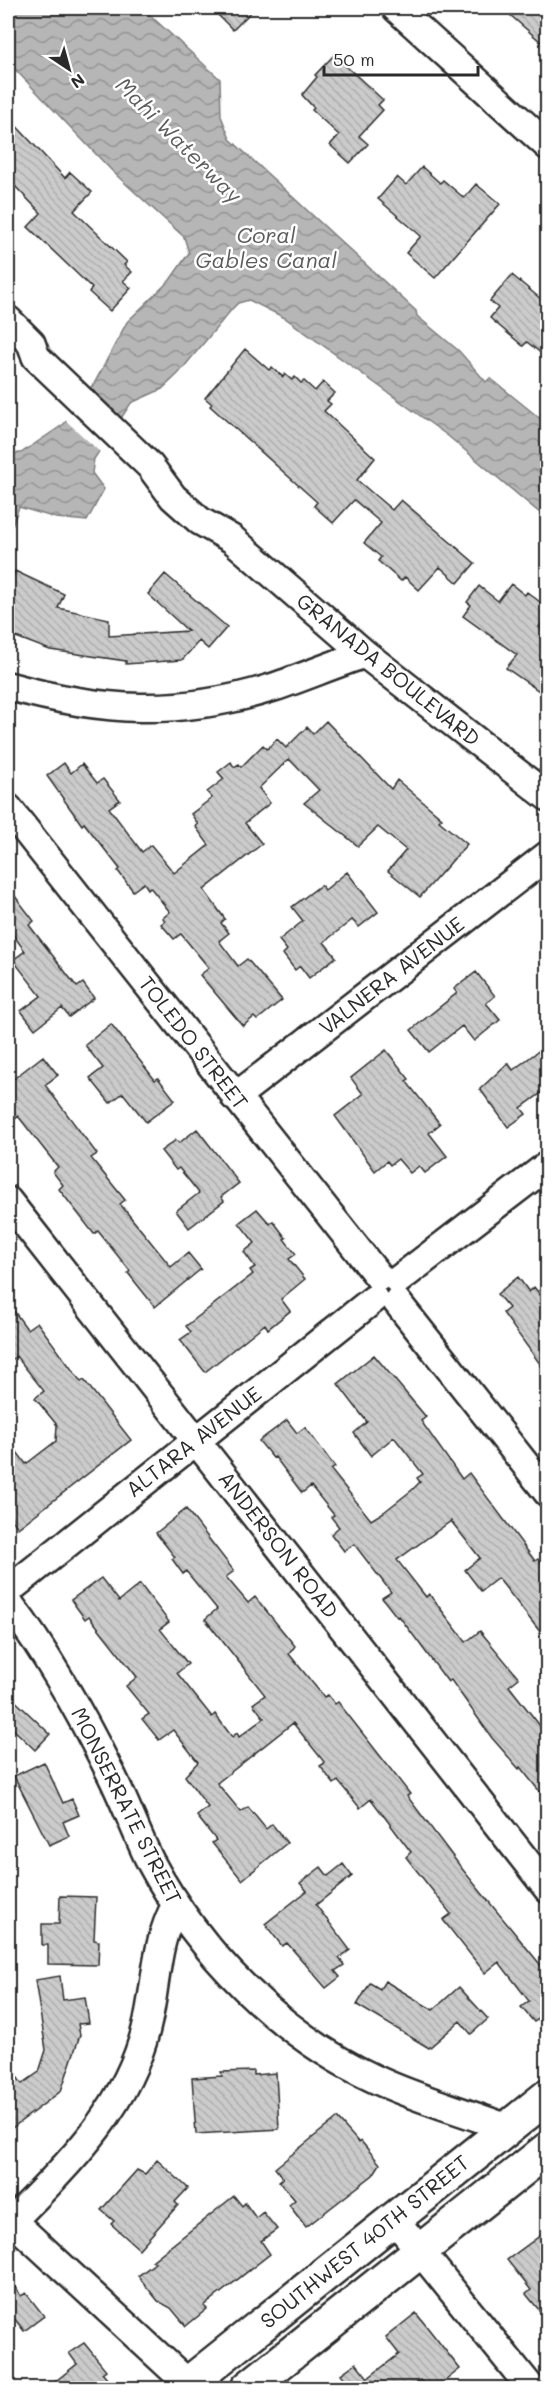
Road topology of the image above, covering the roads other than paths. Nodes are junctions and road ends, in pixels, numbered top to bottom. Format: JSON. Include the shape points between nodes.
{"nodes":[{"id":1,"x":396,"y":8,"type":"edge"},
{"id":2,"x":548,"y":146,"type":"edge"},
{"id":3,"x":8,"y":320,"type":"edge"},
{"id":4,"x":8,"y":342,"type":"edge"},
{"id":5,"x":36,"y":357,"type":"junction"},
{"id":6,"x":364,"y":654,"type":"junction"},
{"id":7,"x":8,"y":686,"type":"edge"},
{"id":8,"x":548,"y":797,"type":"edge"},
{"id":9,"x":8,"y":808,"type":"edge"},
{"id":10,"x":548,"y":855,"type":"edge"},
{"id":11,"x":236,"y":1097,"type":"junction"},
{"id":12,"x":548,"y":1165,"type":"edge"},
{"id":13,"x":8,"y":1201,"type":"edge"},
{"id":14,"x":387,"y":1290,"type":"junction"},
{"id":15,"x":195,"y":1439,"type":"junction"},
{"id":16,"x":544,"y":1482,"type":"edge"},
{"id":17,"x":10,"y":1594,"type":"edge"},
{"id":18,"x":548,"y":1889,"type":"edge"},
{"id":19,"x":176,"y":1905,"type":"junction"},
{"id":20,"x":548,"y":2096,"type":"edge"},
{"id":21,"x":507,"y":2128,"type":"junction"},
{"id":22,"x":548,"y":2149,"type":"edge"},
{"id":23,"x":15,"y":2218,"type":"edge"},
{"id":24,"x":395,"y":2220,"type":"junction"},
{"id":25,"x":420,"y":2250,"type":"junction"},
{"id":26,"x":188,"y":2387,"type":"edge"},
{"id":27,"x":248,"y":2388,"type":"edge"},
{"id":28,"x":531,"y":2388,"type":"edge"}],
"edges":[{"from":1,"to":2,"type":"street"},
{"from":3,"to":5,"type":"street","name":"GRANADA BOULEVARD","via":[[31,343]]},
{"from":4,"to":5,"type":"street","name":"GRANADA BOULEVARD","via":[[20,354]]},
{"from":5,"to":6,"type":"street","name":"GRANADA BOULEVARD","via":[[150,466],[185,486],[210,508],[232,539]]},
{"from":6,"to":7,"type":"street","via":[[248,694],[178,708],[86,705]]},
{"from":6,"to":8,"type":"street","name":"GRANADA BOULEVARD"},
{"from":9,"to":11,"type":"street","name":"TOLEDO STREET"},
{"from":10,"to":11,"type":"street","name":"VALNERA AVENUE"},
{"from":11,"to":14,"type":"street","name":"TOLEDO STREET"},
{"from":12,"to":14,"type":"street","name":"ALTARA AVENUE"},
{"from":13,"to":15,"type":"street","name":"ANDERSON ROAD"},
{"from":14,"to":15,"type":"street","name":"ALTARA AVENUE"},
{"from":14,"to":16,"type":"street","name":"TOLEDO STREET"},
{"from":15,"to":17,"type":"street","name":"ALTARA AVENUE"},
{"from":15,"to":18,"type":"street","name":"ANDERSON ROAD"},
{"from":17,"to":19,"type":"street","name":"MONSERRATE STREET","via":[[80,1714],[149,1859]]},
{"from":19,"to":21,"type":"street","name":"MONSERRATE STREET","via":[[230,1970],[308,2041],[376,2080]]},
{"from":19,"to":23,"type":"street","via":[[159,1945],[146,2030],[126,2082],[84,2146]]},
{"from":20,"to":21,"type":"main road","name":"SOUTHWEST 40TH STREET"},
{"from":21,"to":24,"type":"main road","name":"SOUTHWEST 40TH STREET"},
{"from":22,"to":25,"type":"main road","name":"SOUTHWEST 40TH STREET"},
{"from":23,"to":26,"type":"street"},
{"from":24,"to":25,"type":"street"},
{"from":24,"to":26,"type":"main road","name":"SOUTHWEST 40TH STREET"},
{"from":25,"to":27,"type":"main road","name":"SOUTHWEST 40TH STREET"},
{"from":25,"to":28,"type":"street"}]}
